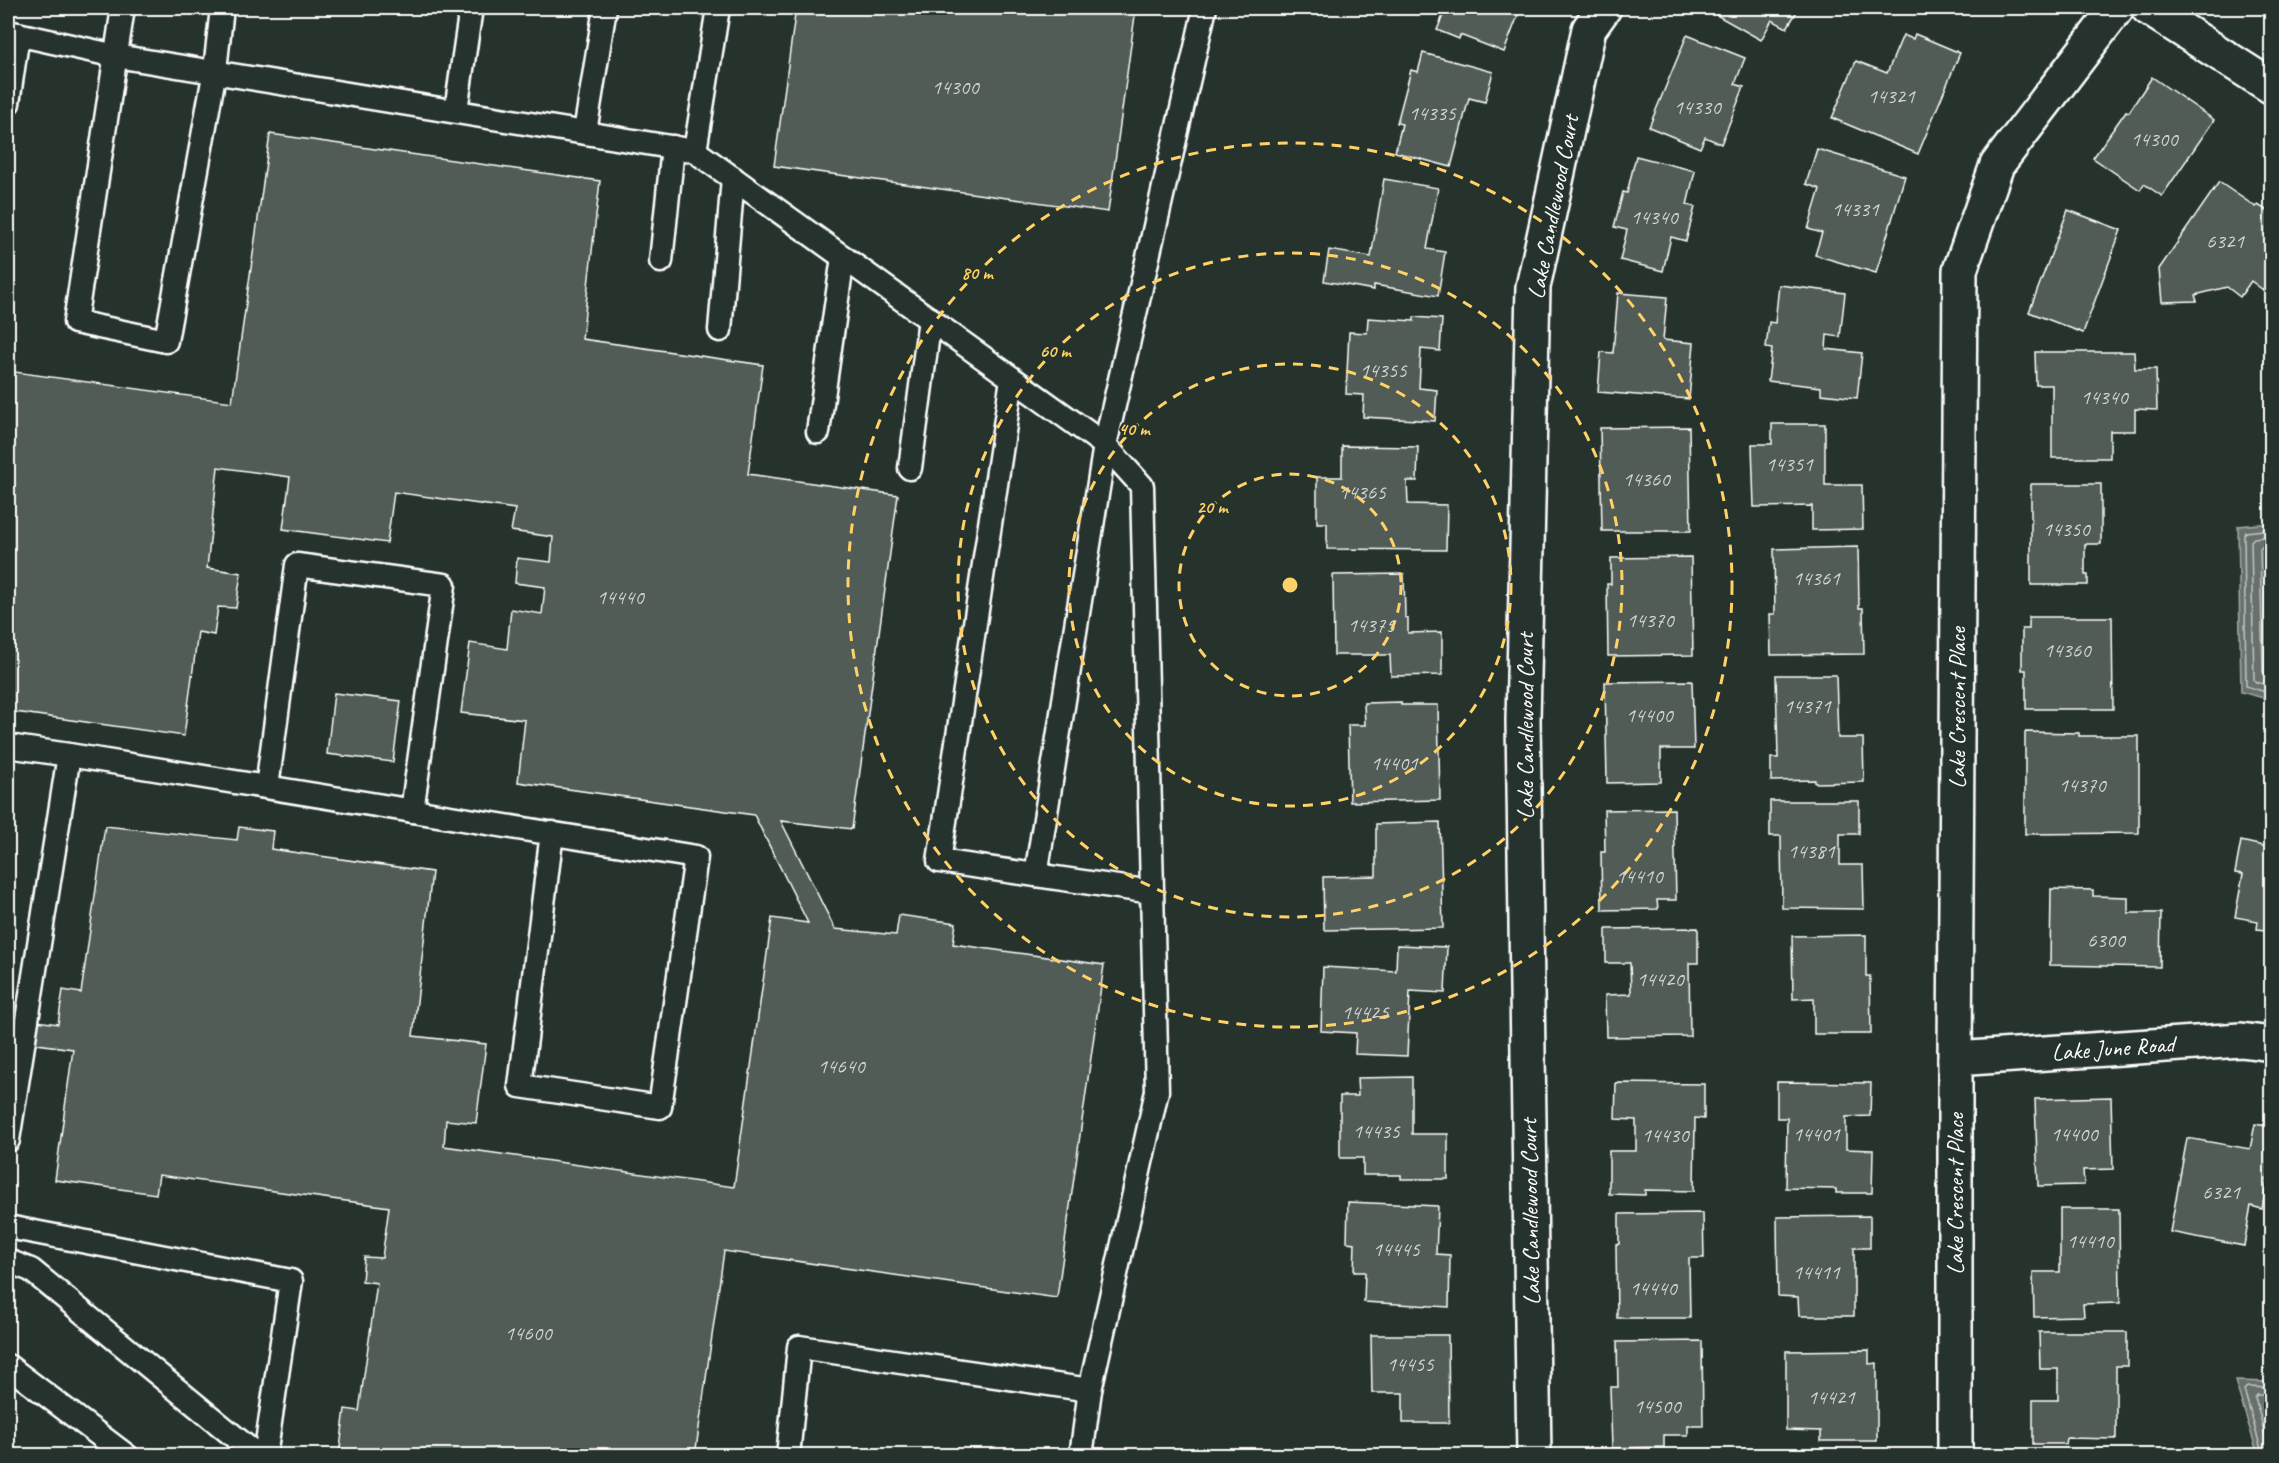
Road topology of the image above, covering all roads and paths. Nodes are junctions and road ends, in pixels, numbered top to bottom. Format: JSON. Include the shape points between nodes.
{"nodes":[{"id":1,"x":123,"y":8,"type":"edge"},
{"id":2,"x":222,"y":8,"type":"edge"},
{"id":3,"x":471,"y":8,"type":"edge"},
{"id":4,"x":605,"y":8,"type":"edge"},
{"id":5,"x":718,"y":8,"type":"edge"},
{"id":6,"x":1205,"y":8,"type":"edge"},
{"id":7,"x":1604,"y":8,"type":"edge"},
{"id":8,"x":2117,"y":8,"type":"edge"},
{"id":9,"x":2148,"y":8,"type":"edge"},
{"id":10,"x":13,"y":33,"type":"edge"},
{"id":11,"x":116,"y":56,"type":"junction"},
{"id":12,"x":215,"y":70,"type":"junction"},
{"id":13,"x":2271,"y":87,"type":"edge"},
{"id":14,"x":8,"y":103,"type":"edge"},
{"id":15,"x":456,"y":110,"type":"junction"},
{"id":16,"x":585,"y":132,"type":"junction"},
{"id":17,"x":673,"y":147,"type":"junction"},
{"id":18,"x":695,"y":151,"type":"junction"},
{"id":19,"x":733,"y":178,"type":"junction"},
{"id":20,"x":843,"y":257,"type":"junction"},
{"id":21,"x":661,"y":261,"type":"dead end"},
{"id":22,"x":930,"y":319,"type":"junction"},
{"id":23,"x":720,"y":330,"type":"dead end"},
{"id":24,"x":1012,"y":378,"type":"junction"},
{"id":25,"x":818,"y":432,"type":"dead end"},
{"id":26,"x":1105,"y":445,"type":"junction"},
{"id":27,"x":910,"y":468,"type":"dead end"},
{"id":28,"x":8,"y":746,"type":"edge"},
{"id":29,"x":69,"y":755,"type":"junction"},
{"id":30,"x":267,"y":787,"type":"junction"},
{"id":31,"x":412,"y":811,"type":"junction"},
{"id":32,"x":552,"y":833,"type":"junction"},
{"id":33,"x":1036,"y":875,"type":"junction"},
{"id":34,"x":1152,"y":892,"type":"junction"},
{"id":35,"x":2271,"y":1044,"type":"edge"},
{"id":36,"x":1955,"y":1059,"type":"junction"},
{"id":37,"x":8,"y":1140,"type":"edge"},
{"id":38,"x":8,"y":1227,"type":"edge"},
{"id":39,"x":8,"y":1260,"type":"edge"},
{"id":40,"x":8,"y":1366,"type":"edge"},
{"id":41,"x":1090,"y":1390,"type":"junction"},
{"id":42,"x":127,"y":1455,"type":"edge"},
{"id":43,"x":258,"y":1455,"type":"edge"},
{"id":44,"x":265,"y":1455,"type":"edge"},
{"id":45,"x":788,"y":1455,"type":"edge"},
{"id":46,"x":1081,"y":1455,"type":"edge"},
{"id":47,"x":1534,"y":1455,"type":"edge"},
{"id":48,"x":1955,"y":1455,"type":"edge"}],
"edges":[{"from":1,"to":11,"type":"lane"},
{"from":2,"to":12,"type":"lane"},
{"from":3,"to":15,"type":"lane"},
{"from":4,"to":16,"type":"lane"},
{"from":5,"to":18,"type":"lane"},
{"from":6,"to":26,"type":"lane"},
{"from":7,"to":47,"type":"street","name":"Lake Candlewood Court","via":[[1590,29],[1533,287],[1522,720]]},
{"from":8,"to":36,"type":"street","name":"Lake Crescent Place","via":[[1997,165],[1960,270]]},
{"from":9,"to":13,"type":"street"},
{"from":10,"to":11,"type":"lane"},
{"from":10,"to":14,"type":"lane"},
{"from":11,"to":12,"type":"lane"},
{"from":11,"to":12,"type":"lane","via":[[75,322],[166,341]]},
{"from":12,"to":15,"type":"lane"},
{"from":15,"to":16,"type":"lane"},
{"from":16,"to":17,"type":"lane"},
{"from":17,"to":18,"type":"lane"},
{"from":17,"to":21,"type":"lane"},
{"from":18,"to":19,"type":"lane"},
{"from":19,"to":20,"type":"lane"},
{"from":19,"to":23,"type":"lane"},
{"from":20,"to":22,"type":"lane"},
{"from":20,"to":25,"type":"lane"},
{"from":22,"to":24,"type":"lane"},
{"from":22,"to":27,"type":"lane"},
{"from":24,"to":26,"type":"lane"},
{"from":24,"to":33,"type":"lane","via":[[939,861]]},
{"from":26,"to":33,"type":"lane"},
{"from":26,"to":34,"type":"lane","via":[[1142,486]]},
{"from":28,"to":29,"type":"lane"},
{"from":29,"to":30,"type":"lane"},
{"from":29,"to":37,"type":"lane"},
{"from":30,"to":31,"type":"lane"},
{"from":30,"to":31,"type":"lane","via":[[297,565],[444,585]]},
{"from":31,"to":32,"type":"lane"},
{"from":32,"to":32,"type":"lane","via":[[520,1086],[660,1107],[696,857]]},
{"from":33,"to":34,"type":"lane"},
{"from":34,"to":41,"type":"lane","via":[[1157,1091]]},
{"from":35,"to":36,"type":"street","name":"Lake June Road","via":[[2241,1040]]},
{"from":36,"to":48,"type":"street","name":"Lake Crescent Place"},
{"from":38,"to":44,"type":"lane","via":[[291,1281]]},
{"from":39,"to":43,"type":"lane","via":[[31,1270]]},
{"from":40,"to":42,"type":"lane"},
{"from":41,"to":45,"type":"lane","via":[[799,1347]]},
{"from":41,"to":46,"type":"lane"}]}
